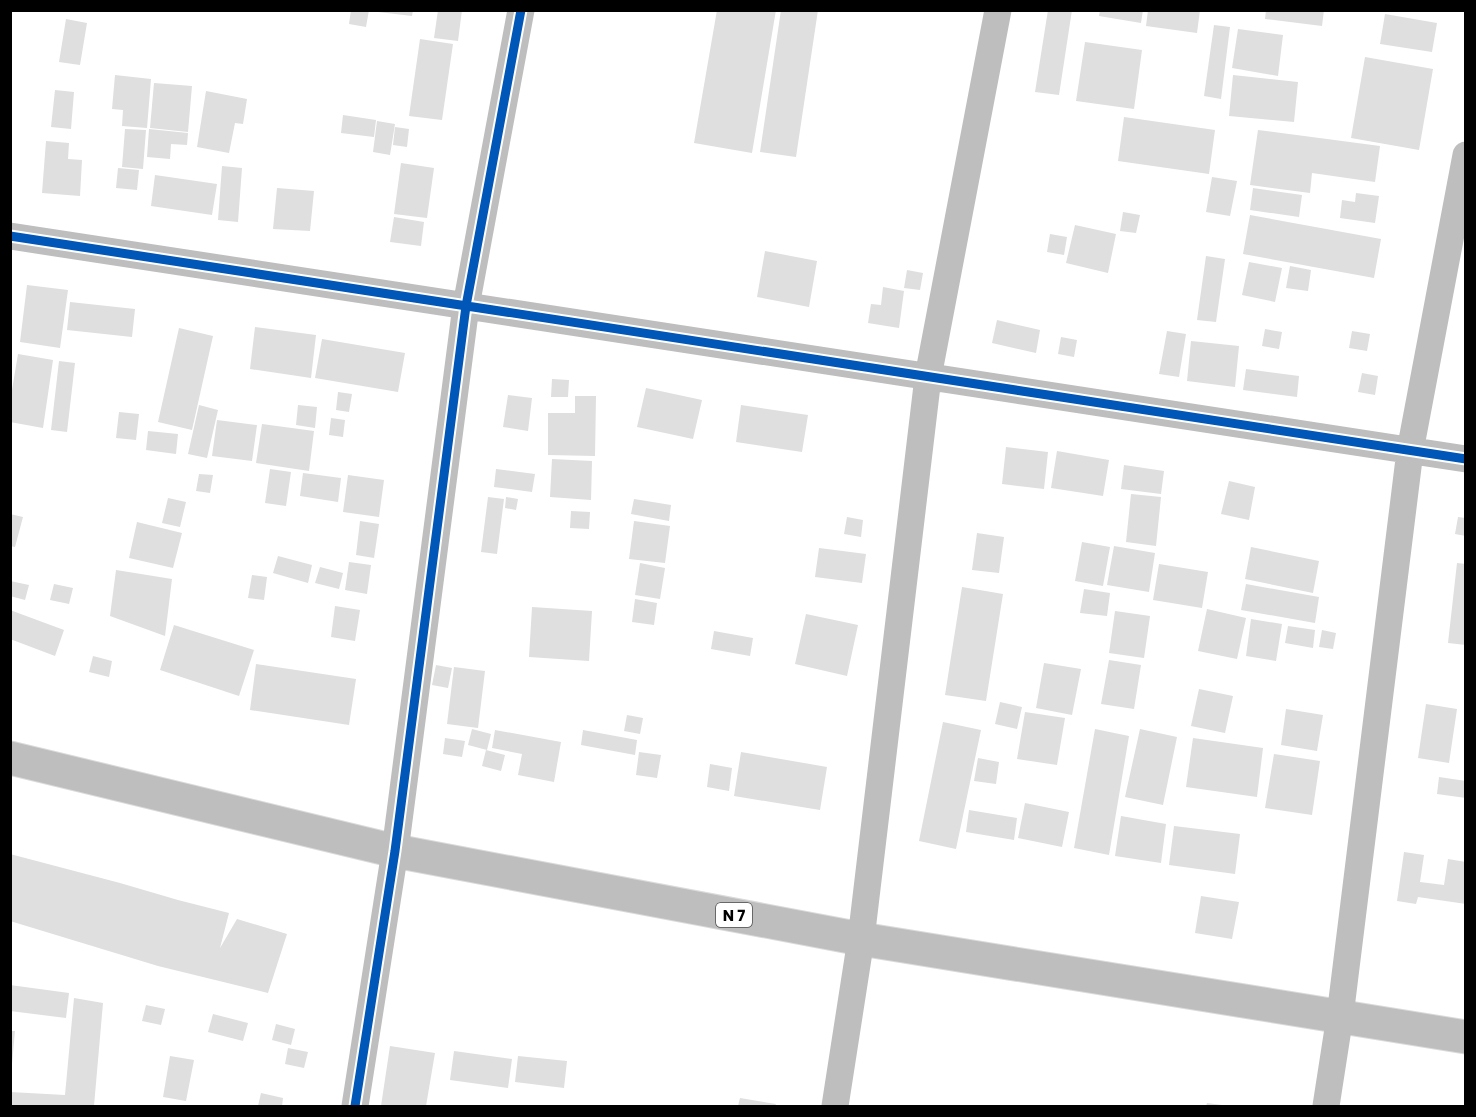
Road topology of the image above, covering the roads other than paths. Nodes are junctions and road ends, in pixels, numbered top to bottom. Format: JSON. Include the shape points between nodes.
{"nodes":[{"id":1,"x":521,"y":10,"type":"edge"},
{"id":2,"x":998,"y":10,"type":"edge"},
{"id":3,"x":1466,"y":155,"type":"edge"},
{"id":4,"x":10,"y":236,"type":"edge"},
{"id":5,"x":465,"y":306,"type":"junction"},
{"id":6,"x":927,"y":377,"type":"junction"},
{"id":7,"x":1410,"y":452,"type":"junction"},
{"id":8,"x":1466,"y":459,"type":"edge"},
{"id":9,"x":10,"y":758,"type":"edge"},
{"id":10,"x":395,"y":852,"type":"junction"},
{"id":11,"x":861,"y":939,"type":"junction"},
{"id":12,"x":1340,"y":1016,"type":"junction"},
{"id":13,"x":1466,"y":1037,"type":"edge"},
{"id":14,"x":355,"y":1107,"type":"edge"},
{"id":15,"x":835,"y":1107,"type":"edge"},
{"id":16,"x":1326,"y":1107,"type":"edge"}],
"edges":[{"from":1,"to":5,"type":"street"},
{"from":2,"to":6,"type":"street"},
{"from":3,"to":7,"type":"street"},
{"from":4,"to":5,"type":"street"},
{"from":5,"to":6,"type":"street"},
{"from":5,"to":10,"type":"street"},
{"from":6,"to":7,"type":"street"},
{"from":6,"to":11,"type":"street"},
{"from":7,"to":8,"type":"street"},
{"from":7,"to":12,"type":"street"},
{"from":9,"to":10,"type":"highway","number":"N 7"},
{"from":10,"to":11,"type":"highway","number":"N 7"},
{"from":10,"to":14,"type":"street"},
{"from":11,"to":12,"type":"highway","number":"N 7"},
{"from":11,"to":15,"type":"street"},
{"from":12,"to":13,"type":"highway","number":"N 7"},
{"from":12,"to":16,"type":"street"}]}
